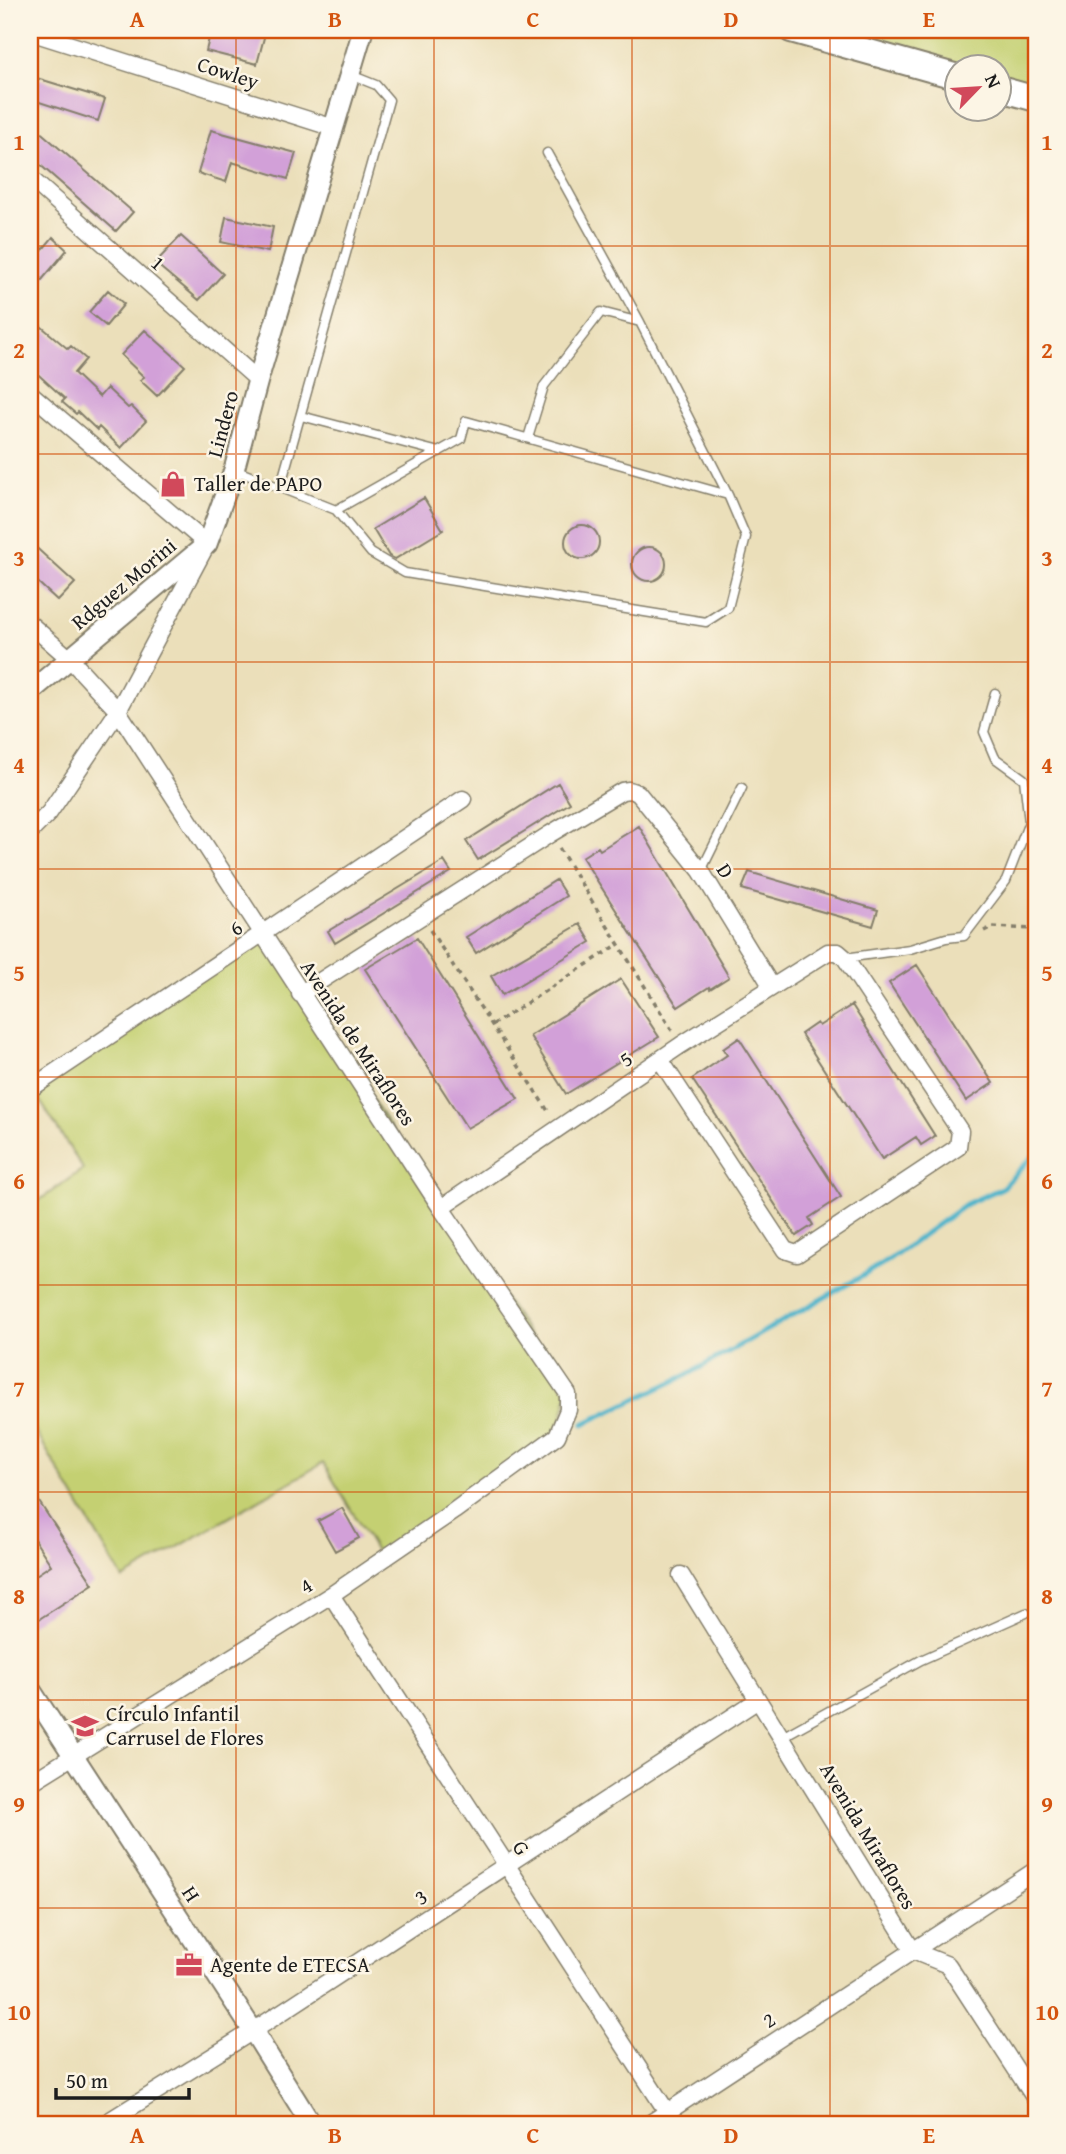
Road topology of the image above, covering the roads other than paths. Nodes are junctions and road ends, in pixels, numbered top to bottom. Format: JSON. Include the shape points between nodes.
{"nodes":[{"id":1,"x":363,"y":30,"type":"edge"},
{"id":2,"x":791,"y":30,"type":"edge"},
{"id":3,"x":30,"y":32,"type":"edge"},
{"id":4,"x":944,"y":73,"type":"edge"},
{"id":5,"x":348,"y":74,"type":"junction"},
{"id":6,"x":1014,"y":93,"type":"edge"},
{"id":7,"x":1036,"y":99,"type":"edge"},
{"id":8,"x":334,"y":128,"type":"junction"},
{"id":9,"x":547,"y":153,"type":"dead end"},
{"id":10,"x":30,"y":178,"type":"edge"},
{"id":11,"x":640,"y":322,"type":"junction"},
{"id":12,"x":258,"y":380,"type":"junction"},
{"id":13,"x":30,"y":393,"type":"edge"},
{"id":14,"x":301,"y":416,"type":"junction"},
{"id":15,"x":528,"y":438,"type":"junction"},
{"id":16,"x":439,"y":452,"type":"junction"},
{"id":17,"x":234,"y":470,"type":"junction"},
{"id":18,"x":280,"y":488,"type":"junction"},
{"id":19,"x":728,"y":495,"type":"junction"},
{"id":20,"x":336,"y":510,"type":"junction"},
{"id":21,"x":206,"y":544,"type":"junction"},
{"id":22,"x":30,"y":624,"type":"edge"},
{"id":23,"x":70,"y":659,"type":"junction"},
{"id":24,"x":30,"y":692,"type":"edge"},
{"id":25,"x":995,"y":694,"type":"dead end"},
{"id":26,"x":118,"y":711,"type":"junction"},
{"id":27,"x":742,"y":788,"type":"dead end"},
{"id":28,"x":463,"y":799,"type":"dead end"},
{"id":29,"x":30,"y":832,"type":"edge"},
{"id":30,"x":701,"y":871,"type":"junction"},
{"id":31,"x":262,"y":935,"type":"junction"},
{"id":32,"x":842,"y":955,"type":"junction"},
{"id":33,"x":772,"y":987,"type":"junction"},
{"id":34,"x":300,"y":994,"type":"junction"},
{"id":35,"x":661,"y":1061,"type":"junction"},
{"id":36,"x":30,"y":1089,"type":"edge"},
{"id":37,"x":441,"y":1208,"type":"junction"},
{"id":38,"x":568,"y":1394,"type":"joint"},
{"id":39,"x":681,"y":1575,"type":"dead end"},
{"id":40,"x":331,"y":1595,"type":"junction"},
{"id":41,"x":1026,"y":1613,"type":"dead end"},
{"id":42,"x":30,"y":1689,"type":"edge"},
{"id":43,"x":758,"y":1700,"type":"junction"},
{"id":44,"x":782,"y":1737,"type":"junction"},
{"id":45,"x":74,"y":1755,"type":"junction"},
{"id":46,"x":30,"y":1783,"type":"edge"},
{"id":47,"x":508,"y":1865,"type":"junction"},
{"id":48,"x":1036,"y":1870,"type":"edge"},
{"id":49,"x":913,"y":1951,"type":"junction"},
{"id":50,"x":253,"y":2031,"type":"junction"},
{"id":51,"x":1036,"y":2100,"type":"edge"},
{"id":52,"x":672,"y":2118,"type":"edge"},
{"id":53,"x":104,"y":2124,"type":"edge"},
{"id":54,"x":311,"y":2124,"type":"edge"},
{"id":55,"x":649,"y":2124,"type":"edge"}],
"edges":[{"from":1,"to":5,"type":"street","name":"Lindero"},
{"from":2,"to":4,"type":"main road"},
{"from":3,"to":8,"type":"street","name":"Cowley"},
{"from":5,"to":8,"type":"street","name":"Lindero"},
{"from":5,"to":14,"type":"lane","via":[[376,85],[389,100]]},
{"from":6,"to":7,"type":"main road"},
{"from":8,"to":12,"type":"street","name":"Lindero"},
{"from":9,"to":11,"type":"lane"},
{"from":10,"to":12,"type":"street","name":"1"},
{"from":11,"to":15,"type":"lane","via":[[601,312],[544,386]]},
{"from":11,"to":19,"type":"lane"},
{"from":12,"to":17,"type":"street","name":"Lindero"},
{"from":13,"to":21,"type":"street"},
{"from":14,"to":16,"type":"lane"},
{"from":14,"to":18,"type":"lane"},
{"from":15,"to":16,"type":"lane","via":[[466,421],[461,439]]},
{"from":15,"to":19,"type":"lane"},
{"from":16,"to":20,"type":"lane"},
{"from":17,"to":18,"type":"lane"},
{"from":17,"to":21,"type":"street","name":"Lindero"},
{"from":18,"to":20,"type":"lane"},
{"from":19,"to":20,"type":"lane","via":[[746,537],[728,608],[706,622],[405,573],[371,552]]},
{"from":21,"to":23,"type":"street","name":"Rdguez Morini"},
{"from":21,"to":26,"type":"street","name":"Lindero"},
{"from":22,"to":23,"type":"street"},
{"from":23,"to":24,"type":"street","name":"Rdguez Morini"},
{"from":23,"to":26,"type":"street"},
{"from":25,"to":32,"type":"lane","via":[[984,732],[995,758],[1024,779],[1029,822],[1006,881],[964,936],[910,948]]},
{"from":26,"to":29,"type":"street","name":"Lindero"},
{"from":26,"to":31,"type":"street","name":"Avenida de Miraflores"},
{"from":27,"to":30,"type":"lane"},
{"from":28,"to":31,"type":"street","name":"6"},
{"from":30,"to":33,"type":"street","name":"D"},
{"from":30,"to":34,"type":"street","name":"D","via":[[638,793],[622,791]]},
{"from":31,"to":34,"type":"street","name":"Avenida de Miraflores"},
{"from":31,"to":36,"type":"street","name":"6"},
{"from":32,"to":33,"type":"street","name":"5","via":[[828,952]]},
{"from":32,"to":35,"type":"street","via":[[960,1131],[960,1139],[958,1147],[797,1254],[785,1250]]},
{"from":33,"to":35,"type":"street","name":"5"},
{"from":34,"to":37,"type":"street","name":"Avenida de Miraflores"},
{"from":35,"to":37,"type":"street","name":"5"},
{"from":37,"to":38,"type":"street","name":"Avenida de Miraflores"},
{"from":38,"to":40,"type":"street","name":"4","via":[[568,1410],[558,1436]]},
{"from":39,"to":43,"type":"street","name":"Avenida Miraflores"},
{"from":40,"to":45,"type":"street","name":"4"},
{"from":40,"to":47,"type":"street","name":"G"},
{"from":41,"to":44,"type":"lane","via":[[921,1660]]},
{"from":42,"to":45,"type":"street","name":"H"},
{"from":43,"to":44,"type":"street","name":"Avenida Miraflores"},
{"from":43,"to":47,"type":"street","name":"3"},
{"from":44,"to":49,"type":"street","name":"Avenida Miraflores"},
{"from":45,"to":46,"type":"street","name":"4"},
{"from":45,"to":50,"type":"street","name":"H"},
{"from":47,"to":50,"type":"street","name":"3"},
{"from":47,"to":52,"type":"street","name":"G"},
{"from":48,"to":49,"type":"street","name":"2"},
{"from":49,"to":51,"type":"street","via":[[948,1965]]},
{"from":49,"to":52,"type":"street","name":"2"},
{"from":50,"to":53,"type":"street","name":"3"},
{"from":50,"to":54,"type":"street","name":"H"},
{"from":52,"to":55,"type":"street","name":"2"}]}
